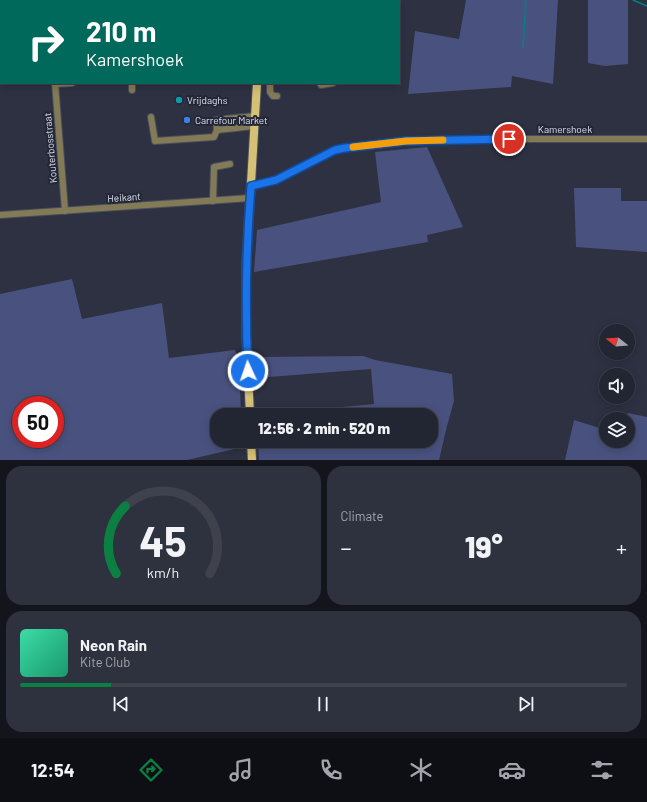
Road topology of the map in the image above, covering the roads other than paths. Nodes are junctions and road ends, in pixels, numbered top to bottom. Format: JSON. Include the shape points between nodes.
{"nodes":[{"id":1,"x":55,"y":84,"type":"edge"},
{"id":2,"x":132,"y":84,"type":"edge"},
{"id":3,"x":257,"y":84,"type":"edge"},
{"id":4,"x":270,"y":84,"type":"edge"},
{"id":5,"x":132,"y":90,"type":"dead end"},
{"id":6,"x":278,"y":96,"type":"dead end"},
{"id":7,"x":255,"y":116,"type":"junction"},
{"id":8,"x":151,"y":117,"type":"dead end"},
{"id":9,"x":254,"y":126,"type":"junction"},
{"id":10,"x":217,"y":130,"type":"junction"},
{"id":11,"x":647,"y":139,"type":"edge"},
{"id":12,"x":230,"y":164,"type":"dead end"},
{"id":13,"x":251,"y":186,"type":"junction"},
{"id":14,"x":250,"y":198,"type":"junction"},
{"id":15,"x":213,"y":201,"type":"junction"},
{"id":16,"x":65,"y":211,"type":"junction"},
{"id":17,"x":0,"y":215,"type":"edge"},
{"id":18,"x":250,"y":408,"type":"edge"},
{"id":19,"x":251,"y":448,"type":"edge"},
{"id":20,"x":252,"y":460,"type":"edge"}],
"edges":[{"from":1,"to":16,"type":"street","name":"Kouterbosstraat"},
{"from":2,"to":5,"type":"street"},
{"from":3,"to":7,"type":"main road"},
{"from":4,"to":6,"type":"street","via":[[272,96]]},
{"from":7,"to":9,"type":"main road"},
{"from":7,"to":10,"type":"street","via":[[216,120]]},
{"from":8,"to":10,"type":"street","via":[[155,141],[214,137]]},
{"from":9,"to":10,"type":"street"},
{"from":9,"to":13,"type":"main road"},
{"from":11,"to":13,"type":"street","name":"Kamershoek","via":[[406,141],[345,148],[335,150],[276,180]]},
{"from":12,"to":15,"type":"street","via":[[214,167]]},
{"from":13,"to":14,"type":"main road"},
{"from":14,"to":15,"type":"street","name":"Heikant"},
{"from":14,"to":18,"type":"main road","via":[[246,267]]},
{"from":15,"to":16,"type":"street","name":"Heikant"},
{"from":16,"to":17,"type":"street","name":"Heikant"},
{"from":19,"to":20,"type":"main road"}]}
